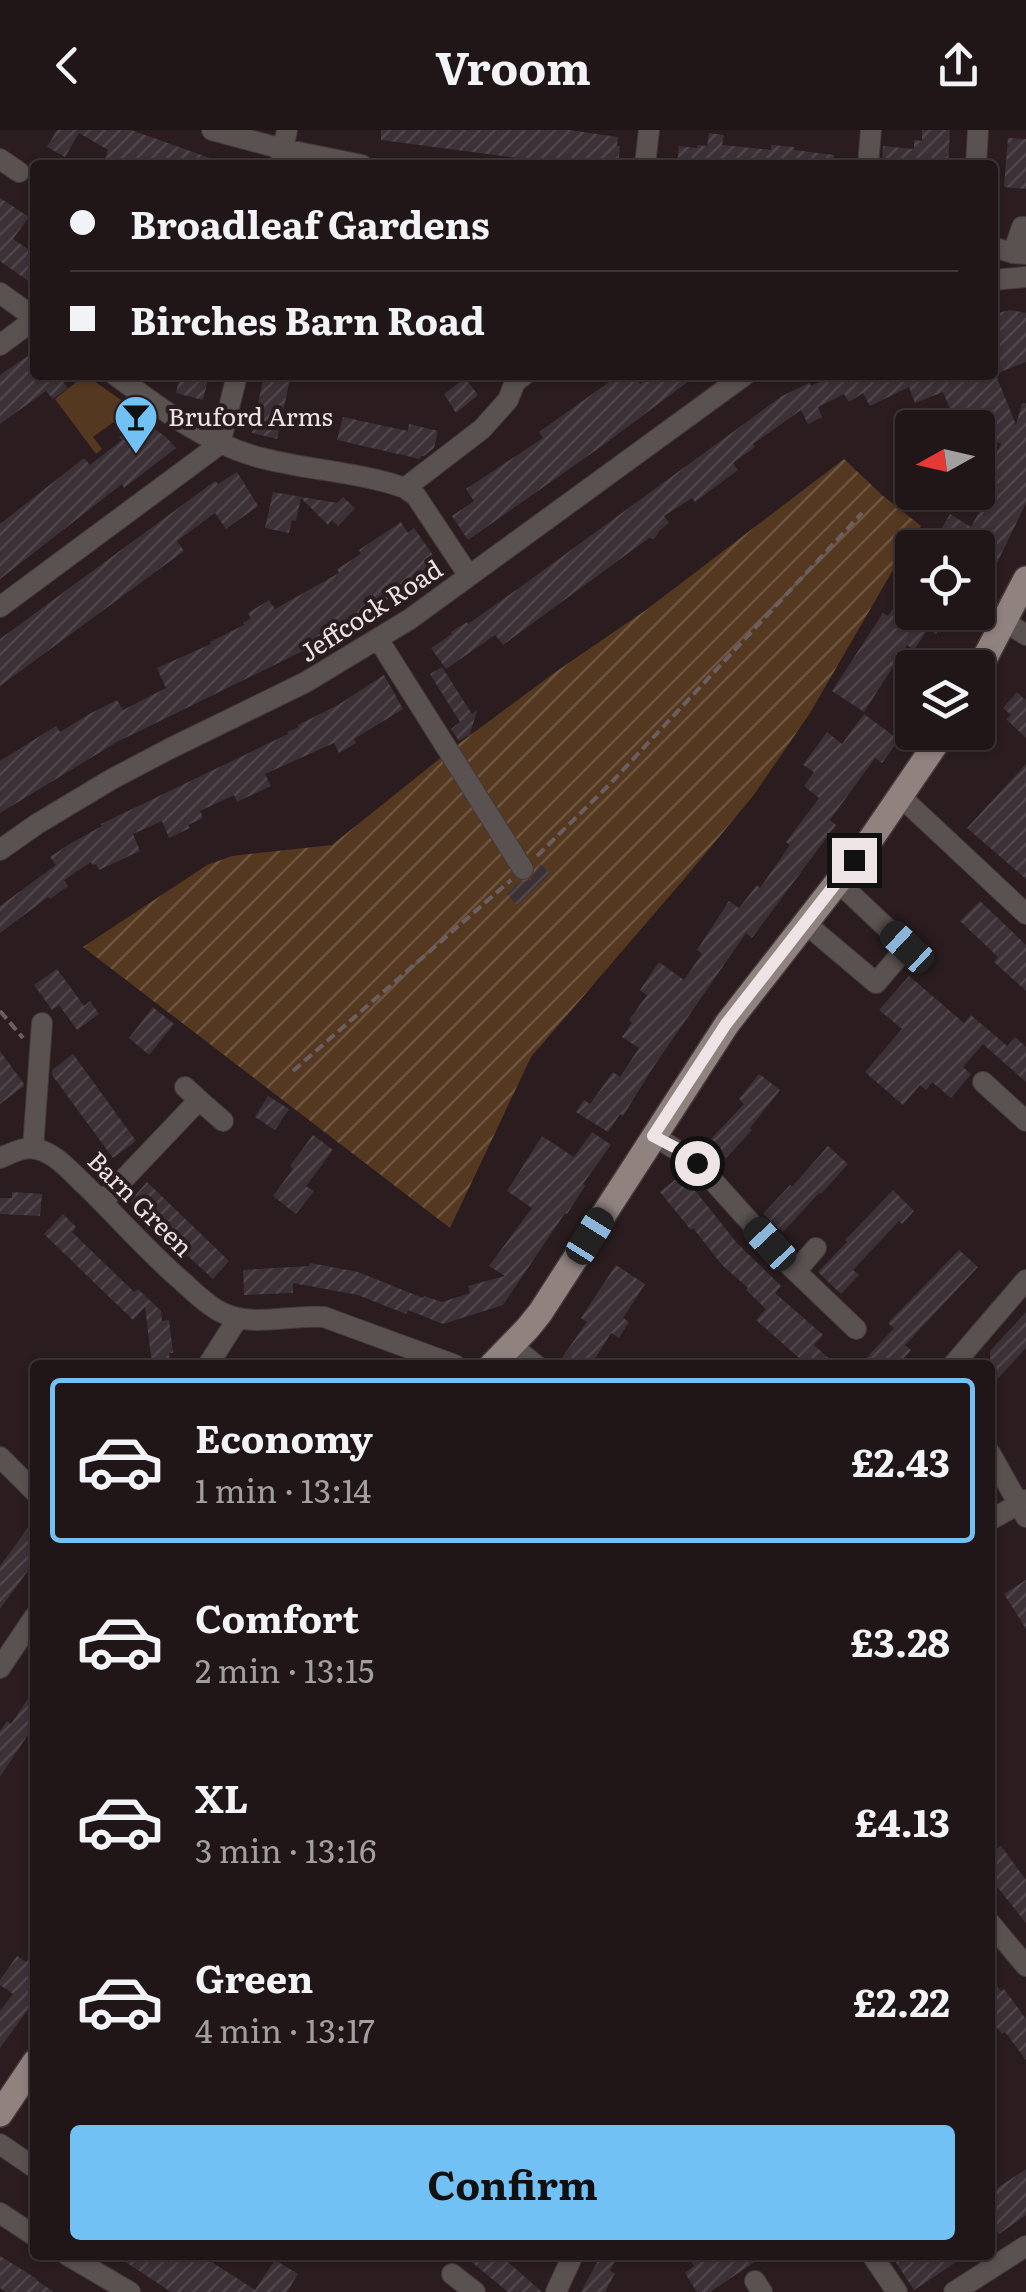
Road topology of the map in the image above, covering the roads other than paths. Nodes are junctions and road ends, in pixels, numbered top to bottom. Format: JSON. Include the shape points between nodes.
{"nodes":[{"id":1,"x":212,"y":130,"type":"edge"},
{"id":2,"x":649,"y":130,"type":"edge"},
{"id":3,"x":871,"y":130,"type":"edge"},
{"id":4,"x":978,"y":130,"type":"edge"},
{"id":5,"x":284,"y":148,"type":"edge"},
{"id":6,"x":0,"y":158,"type":"edge"},
{"id":7,"x":339,"y":160,"type":"edge"},
{"id":8,"x":646,"y":160,"type":"edge"},
{"id":9,"x":868,"y":160,"type":"edge"},
{"id":10,"x":976,"y":160,"type":"edge"},
{"id":11,"x":19,"y":172,"type":"dead end"},
{"id":12,"x":1026,"y":227,"type":"edge"},
{"id":13,"x":1014,"y":254,"type":"edge"},
{"id":14,"x":1026,"y":277,"type":"edge"},
{"id":15,"x":998,"y":279,"type":"edge"},
{"id":16,"x":0,"y":293,"type":"edge"},
{"id":17,"x":30,"y":315,"type":"edge"},
{"id":18,"x":30,"y":323,"type":"edge"},
{"id":19,"x":0,"y":345,"type":"edge"},
{"id":20,"x":122,"y":380,"type":"edge"},
{"id":21,"x":236,"y":380,"type":"edge"},
{"id":22,"x":518,"y":380,"type":"edge"},
{"id":23,"x":739,"y":380,"type":"edge"},
{"id":24,"x":220,"y":444,"type":"junction"},
{"id":25,"x":406,"y":488,"type":"junction"},
{"id":26,"x":469,"y":576,"type":"junction"},
{"id":27,"x":1026,"y":579,"type":"edge"},
{"id":28,"x":0,"y":607,"type":"edge"},
{"id":29,"x":1015,"y":628,"type":"edge"},
{"id":30,"x":378,"y":639,"type":"junction"},
{"id":31,"x":995,"y":651,"type":"edge"},
{"id":32,"x":932,"y":750,"type":"edge"},
{"id":33,"x":902,"y":797,"type":"junction"},
{"id":34,"x":0,"y":850,"type":"edge"},
{"id":35,"x":523,"y":869,"type":"road end"},
{"id":36,"x":838,"y":882,"type":"junction"},
{"id":37,"x":1026,"y":914,"type":"edge"},
{"id":38,"x":806,"y":924,"type":"junction"},
{"id":39,"x":42,"y":1024,"type":"dead end"},
{"id":40,"x":983,"y":1082,"type":"dead end"},
{"id":41,"x":223,"y":1121,"type":"dead end"},
{"id":42,"x":1026,"y":1121,"type":"edge"},
{"id":43,"x":653,"y":1136,"type":"junction"},
{"id":44,"x":33,"y":1148,"type":"junction"},
{"id":45,"x":0,"y":1158,"type":"edge"},
{"id":46,"x":102,"y":1202,"type":"junction"},
{"id":47,"x":816,"y":1248,"type":"dead end"},
{"id":48,"x":797,"y":1270,"type":"junction"},
{"id":49,"x":1026,"y":1280,"type":"edge"},
{"id":50,"x":238,"y":1318,"type":"junction"},
{"id":51,"x":856,"y":1329,"type":"dead end"},
{"id":52,"x":512,"y":1346,"type":"junction"},
{"id":53,"x":211,"y":1360,"type":"edge"},
{"id":54,"x":443,"y":1360,"type":"edge"},
{"id":55,"x":497,"y":1360,"type":"edge"},
{"id":56,"x":530,"y":1360,"type":"edge"},
{"id":57,"x":957,"y":1360,"type":"edge"},
{"id":58,"x":0,"y":1457,"type":"edge"},
{"id":59,"x":995,"y":1461,"type":"edge"},
{"id":60,"x":30,"y":1487,"type":"edge"},
{"id":61,"x":1023,"y":1507,"type":"edge"},
{"id":62,"x":995,"y":1518,"type":"edge"},
{"id":63,"x":30,"y":1623,"type":"edge"},
{"id":64,"x":0,"y":1668,"type":"edge"},
{"id":65,"x":995,"y":1929,"type":"edge"},
{"id":66,"x":1026,"y":1966,"type":"edge"},
{"id":67,"x":30,"y":2069,"type":"edge"},
{"id":68,"x":0,"y":2114,"type":"edge"},
{"id":69,"x":0,"y":2144,"type":"edge"},
{"id":70,"x":30,"y":2165,"type":"edge"},
{"id":71,"x":0,"y":2213,"type":"edge"},
{"id":72,"x":30,"y":2233,"type":"edge"},
{"id":73,"x":1026,"y":2246,"type":"edge"},
{"id":74,"x":75,"y":2260,"type":"edge"},
{"id":75,"x":571,"y":2260,"type":"edge"},
{"id":76,"x":875,"y":2260,"type":"edge"},
{"id":77,"x":452,"y":2274,"type":"dead end"},
{"id":78,"x":130,"y":2292,"type":"edge"},
{"id":79,"x":475,"y":2292,"type":"edge"},
{"id":80,"x":556,"y":2292,"type":"edge"},
{"id":81,"x":897,"y":2292,"type":"edge"},
{"id":82,"x":954,"y":2292,"type":"edge"}],
"edges":[{"from":1,"to":5,"type":"street"},
{"from":2,"to":8,"type":"street"},
{"from":3,"to":9,"type":"street"},
{"from":4,"to":10,"type":"street"},
{"from":5,"to":7,"type":"street"},
{"from":6,"to":11,"type":"street"},
{"from":12,"to":13,"type":"street"},
{"from":14,"to":15,"type":"street"},
{"from":16,"to":17,"type":"street"},
{"from":18,"to":19,"type":"street"},
{"from":20,"to":24,"type":"street"},
{"from":21,"to":24,"type":"street"},
{"from":22,"to":25,"type":"street","via":[[482,429]]},
{"from":23,"to":26,"type":"street","name":"Jeffcock Road"},
{"from":24,"to":25,"type":"street"},
{"from":24,"to":28,"type":"street"},
{"from":25,"to":26,"type":"street"},
{"from":26,"to":30,"type":"street","name":"Jeffcock Road"},
{"from":27,"to":29,"type":"main road"},
{"from":29,"to":31,"type":"main road"},
{"from":30,"to":34,"type":"street","name":"Jeffcock Road","via":[[112,779]]},
{"from":30,"to":35,"type":"street"},
{"from":32,"to":33,"type":"main road"},
{"from":33,"to":36,"type":"main road"},
{"from":33,"to":37,"type":"street"},
{"from":36,"to":38,"type":"main road"},
{"from":36,"to":38,"type":"street","via":[[907,947],[876,983]]},
{"from":38,"to":43,"type":"main road","via":[[726,1024]]},
{"from":39,"to":44,"type":"street"},
{"from":40,"to":42,"type":"street"},
{"from":41,"to":46,"type":"street","via":[[192,1094]]},
{"from":43,"to":48,"type":"street","via":[[697,1163]]},
{"from":43,"to":52,"type":"main road"},
{"from":44,"to":45,"type":"street"},
{"from":44,"to":46,"type":"street","name":"Barn Green","via":[[66,1167]]},
{"from":46,"to":50,"type":"street","name":"Barn Green","via":[[178,1278]]},
{"from":47,"to":48,"type":"street"},
{"from":48,"to":51,"type":"street"},
{"from":49,"to":57,"type":"street"},
{"from":50,"to":53,"type":"street"},
{"from":50,"to":54,"type":"street","via":[[324,1318]]},
{"from":52,"to":55,"type":"main road"},
{"from":52,"to":56,"type":"street"},
{"from":58,"to":60,"type":"street"},
{"from":59,"to":61,"type":"street"},
{"from":61,"to":62,"type":"street"},
{"from":63,"to":64,"type":"street"},
{"from":65,"to":66,"type":"street"},
{"from":67,"to":68,"type":"main road"},
{"from":69,"to":70,"type":"street"},
{"from":71,"to":72,"type":"street"},
{"from":73,"to":82,"type":"street"},
{"from":74,"to":78,"type":"street"},
{"from":75,"to":80,"type":"street"},
{"from":76,"to":81,"type":"street"},
{"from":77,"to":79,"type":"street"}]}
